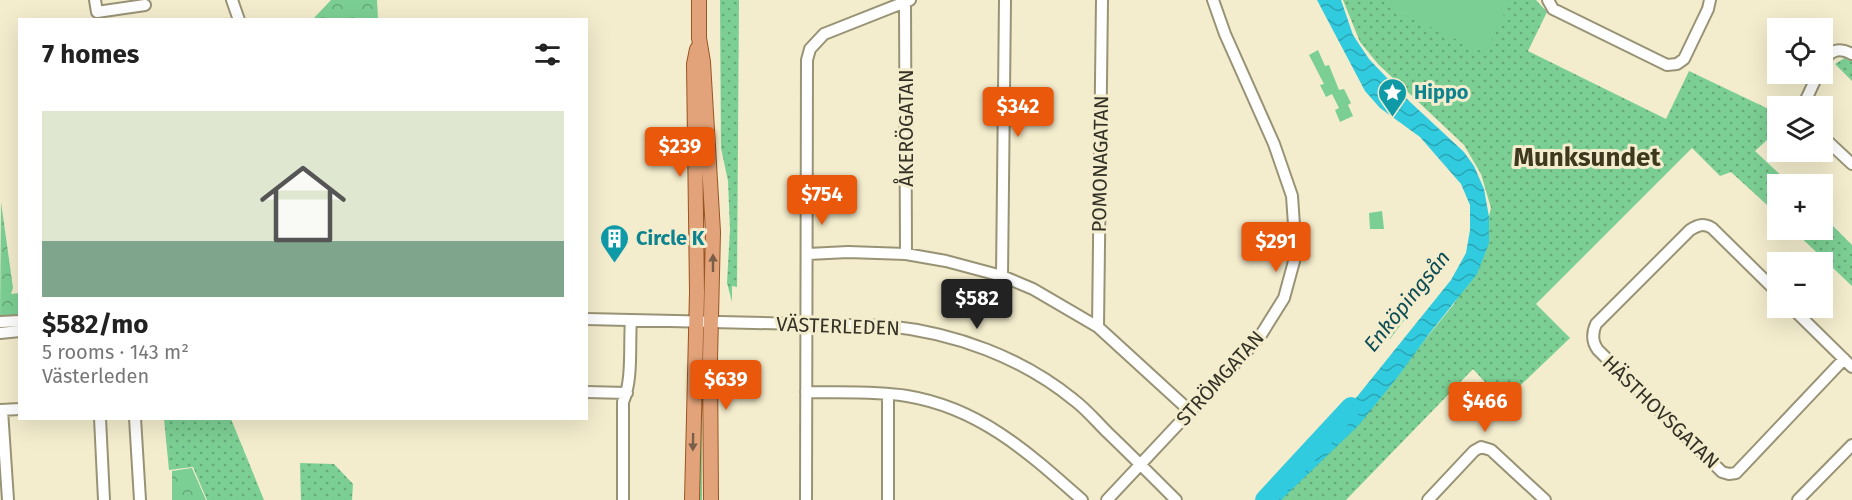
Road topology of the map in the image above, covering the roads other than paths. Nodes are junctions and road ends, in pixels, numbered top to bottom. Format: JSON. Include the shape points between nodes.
{"nodes":[{"id":1,"x":95,"y":0,"type":"edge"},
{"id":2,"x":232,"y":0,"type":"edge"},
{"id":3,"x":699,"y":0,"type":"edge"},
{"id":4,"x":1005,"y":0,"type":"edge"},
{"id":5,"x":1102,"y":0,"type":"edge"},
{"id":6,"x":1213,"y":0,"type":"edge"},
{"id":7,"x":1548,"y":0,"type":"edge"},
{"id":8,"x":1710,"y":0,"type":"edge"},
{"id":9,"x":908,"y":1,"type":"edge"},
{"id":10,"x":145,"y":5,"type":"dead end"},
{"id":11,"x":238,"y":18,"type":"edge"},
{"id":12,"x":699,"y":38,"type":"junction"},
{"id":13,"x":1833,"y":52,"type":"edge"},
{"id":14,"x":1852,"y":54,"type":"edge"},
{"id":15,"x":1833,"y":146,"type":"edge"},
{"id":16,"x":1852,"y":164,"type":"edge"},
{"id":17,"x":807,"y":254,"type":"junction"},
{"id":18,"x":906,"y":255,"type":"junction"},
{"id":19,"x":1002,"y":276,"type":"junction"},
{"id":20,"x":1767,"y":282,"type":"edge"},
{"id":21,"x":1802,"y":318,"type":"edge"},
{"id":22,"x":588,"y":319,"type":"edge"},
{"id":23,"x":631,"y":320,"type":"junction"},
{"id":24,"x":18,"y":321,"type":"edge"},
{"id":25,"x":696,"y":321,"type":"junction"},
{"id":26,"x":712,"y":321,"type":"junction"},
{"id":27,"x":0,"y":322,"type":"edge"},
{"id":28,"x":807,"y":324,"type":"junction"},
{"id":29,"x":1098,"y":327,"type":"junction"},
{"id":30,"x":18,"y":331,"type":"edge"},
{"id":31,"x":0,"y":333,"type":"edge"},
{"id":32,"x":1848,"y":363,"type":"edge"},
{"id":33,"x":588,"y":392,"type":"edge"},
{"id":34,"x":806,"y":392,"type":"junction"},
{"id":35,"x":627,"y":393,"type":"junction"},
{"id":36,"x":888,"y":394,"type":"junction"},
{"id":37,"x":18,"y":409,"type":"edge"},
{"id":38,"x":1,"y":410,"type":"edge"},
{"id":39,"x":1191,"y":412,"type":"junction"},
{"id":40,"x":100,"y":420,"type":"edge"},
{"id":41,"x":135,"y":420,"type":"edge"},
{"id":42,"x":1852,"y":445,"type":"edge"},
{"id":43,"x":1140,"y":464,"type":"junction"},
{"id":44,"x":8,"y":500,"type":"edge"},
{"id":45,"x":104,"y":500,"type":"edge"},
{"id":46,"x":140,"y":500,"type":"edge"},
{"id":47,"x":623,"y":500,"type":"edge"},
{"id":48,"x":692,"y":500,"type":"edge"},
{"id":49,"x":711,"y":500,"type":"edge"},
{"id":50,"x":806,"y":500,"type":"edge"},
{"id":51,"x":888,"y":500,"type":"edge"},
{"id":52,"x":1082,"y":500,"type":"edge"},
{"id":53,"x":1107,"y":500,"type":"edge"},
{"id":54,"x":1176,"y":500,"type":"edge"},
{"id":55,"x":1428,"y":500,"type":"edge"},
{"id":56,"x":1545,"y":500,"type":"edge"},
{"id":57,"x":1798,"y":500,"type":"edge"}],
"edges":[{"from":1,"to":10,"type":"street","via":[[97,12]]},
{"from":2,"to":11,"type":"street"},
{"from":3,"to":12,"type":"main road"},
{"from":4,"to":19,"type":"street"},
{"from":5,"to":29,"type":"street","name":"POMONAGATAN"},
{"from":6,"to":39,"type":"street","name":"STRÖMGATAN","via":[[1292,196],[1296,254],[1284,298],[1259,339]]},
{"from":7,"to":8,"type":"street","via":[[1553,9],[1667,65],[1684,59]]},
{"from":9,"to":17,"type":"street","via":[[824,34],[810,49]]},
{"from":9,"to":18,"type":"street","name":"ÅKERÖGATAN"},
{"from":12,"to":25,"type":"main road","via":[[694,64]]},
{"from":26,"to":12,"type":"main road","one_way":true,"via":[[713,232],[704,62]]},
{"from":13,"to":14,"type":"street","via":[[1844,50]]},
{"from":15,"to":16,"type":"street"},
{"from":17,"to":18,"type":"street"},
{"from":17,"to":28,"type":"street"},
{"from":18,"to":19,"type":"street"},
{"from":19,"to":29,"type":"street","via":[[1033,289]]},
{"from":20,"to":32,"type":"street","name":"HÄSTHOVSGATAN","via":[[1712,228],[1698,225],[1596,324],[1594,344],[1722,472],[1729,474],[1736,473]]},
{"from":21,"to":32,"type":"street","name":"HÄSTHOVSGATAN"},
{"from":22,"to":23,"type":"street","name":"VÄSTERLEDEN"},
{"from":23,"to":25,"type":"street","name":"VÄSTERLEDEN"},
{"from":23,"to":35,"type":"street"},
{"from":24,"to":27,"type":"street"},
{"from":25,"to":26,"type":"street","name":"VÄSTERLEDEN"},
{"from":25,"to":48,"type":"main road","one_way":true},
{"from":26,"to":28,"type":"street","name":"VÄSTERLEDEN"},
{"from":26,"to":49,"type":"main road"},
{"from":28,"to":34,"type":"street"},
{"from":28,"to":43,"type":"street","name":"VÄSTERLEDEN","via":[[911,328],[979,346],[1028,369],[1075,400]]},
{"from":29,"to":39,"type":"street"},
{"from":30,"to":31,"type":"street"},
{"from":33,"to":35,"type":"street"},
{"from":34,"to":36,"type":"street"},
{"from":34,"to":50,"type":"street"},
{"from":35,"to":47,"type":"street","via":[[623,402]]},
{"from":36,"to":51,"type":"street"},
{"from":36,"to":52,"type":"street","via":[[929,401],[979,420],[1007,436]]},
{"from":37,"to":38,"type":"street"},
{"from":38,"to":44,"type":"street"},
{"from":39,"to":43,"type":"street","name":"STRÖMGATAN"},
{"from":40,"to":45,"type":"street"},
{"from":41,"to":46,"type":"street"},
{"from":42,"to":57,"type":"street"},
{"from":43,"to":53,"type":"street","name":"STRÖMGATAN"},
{"from":43,"to":54,"type":"street","name":"VÄSTERLEDEN"},
{"from":55,"to":56,"type":"street","via":[[1481,447],[1491,450]]}]}
